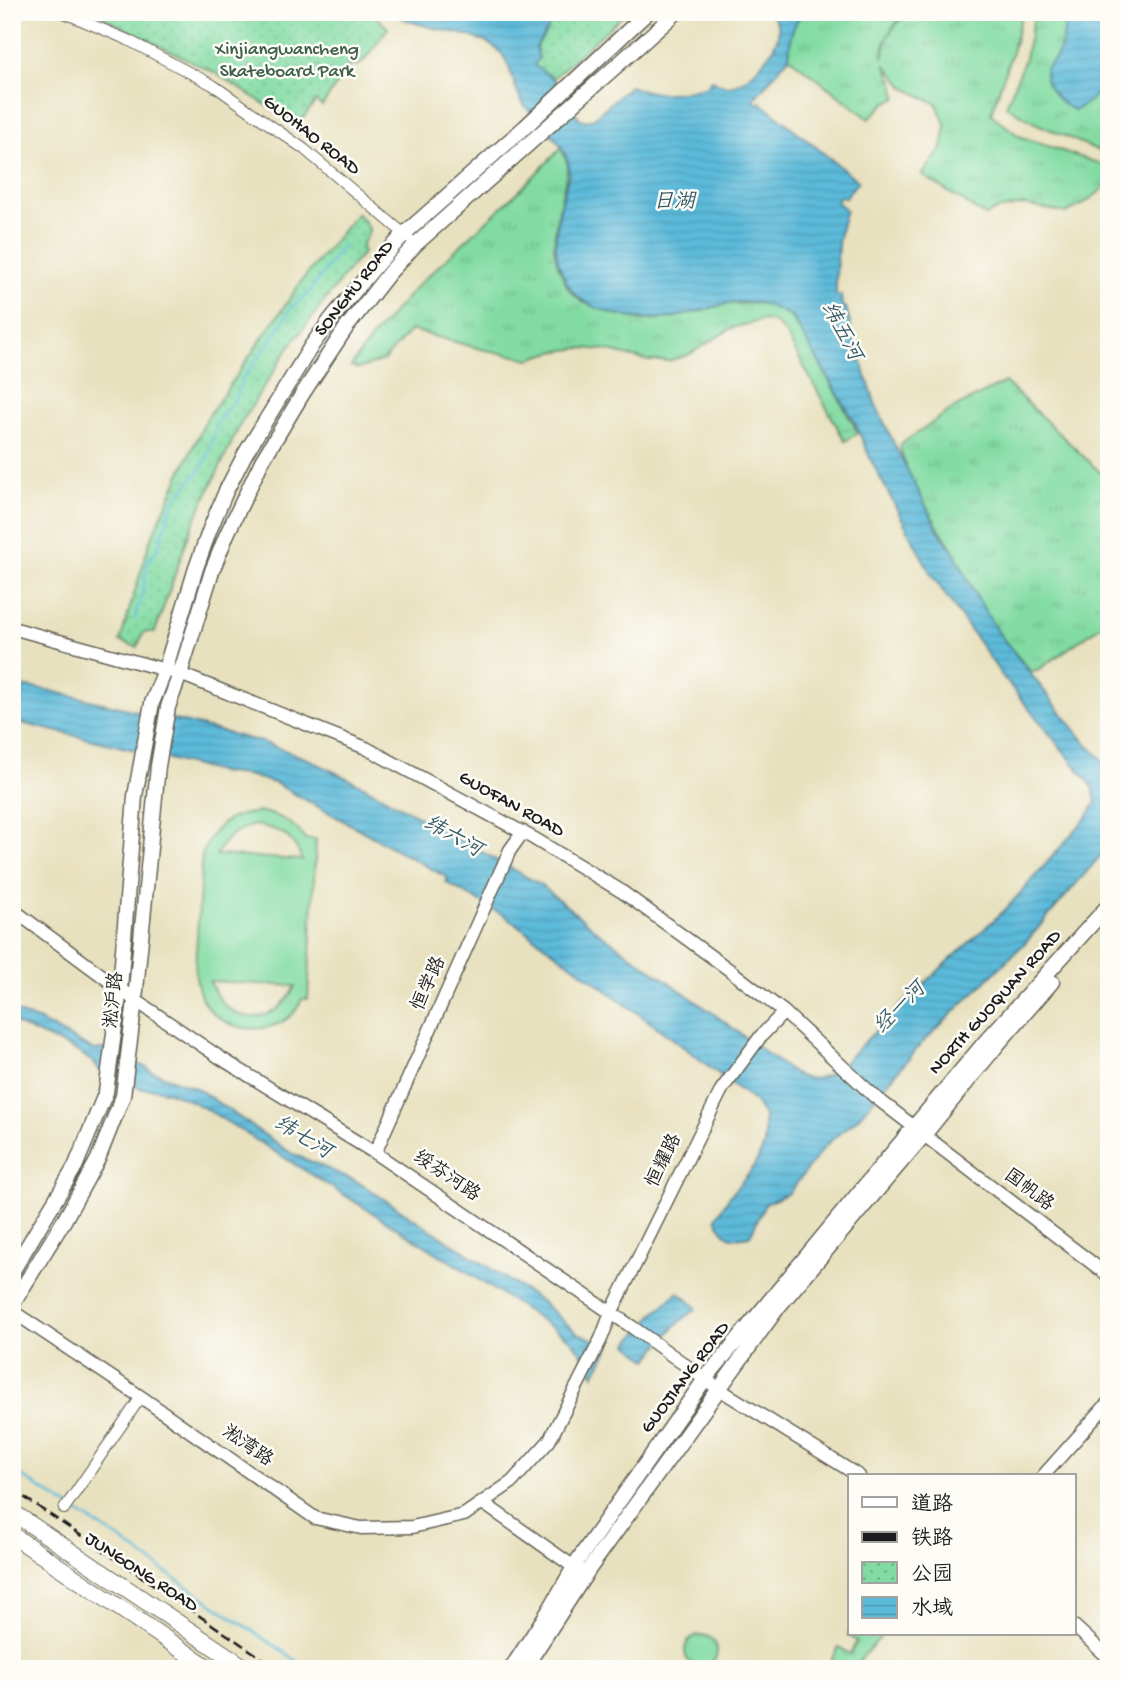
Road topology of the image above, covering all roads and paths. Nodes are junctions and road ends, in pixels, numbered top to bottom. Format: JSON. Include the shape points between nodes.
{"nodes":[{"id":1,"x":62,"y":12,"type":"edge"},
{"id":2,"x":648,"y":12,"type":"edge"},
{"id":3,"x":677,"y":12,"type":"edge"},
{"id":4,"x":404,"y":234,"type":"junction"},
{"id":5,"x":416,"y":244,"type":"junction"},
{"id":6,"x":12,"y":628,"type":"edge"},
{"id":7,"x":165,"y":670,"type":"junction"},
{"id":8,"x":180,"y":674,"type":"junction"},
{"id":9,"x":152,"y":703,"type":"joint"},
{"id":10,"x":523,"y":832,"type":"junction"},
{"id":11,"x":1109,"y":905,"type":"edge"},
{"id":12,"x":12,"y":909,"type":"edge"},
{"id":13,"x":1109,"y":918,"type":"edge"},
{"id":14,"x":120,"y":989,"type":"junction"},
{"id":15,"x":135,"y":1000,"type":"junction"},
{"id":16,"x":784,"y":1012,"type":"junction"},
{"id":17,"x":919,"y":1131,"type":"junction"},
{"id":18,"x":375,"y":1153,"type":"junction"},
{"id":19,"x":12,"y":1272,"type":"edge"},
{"id":20,"x":1109,"y":1276,"type":"edge"},
{"id":21,"x":12,"y":1305,"type":"edge"},
{"id":22,"x":12,"y":1311,"type":"edge"},
{"id":23,"x":611,"y":1312,"type":"junction"},
{"id":24,"x":705,"y":1379,"type":"junction"},
{"id":25,"x":719,"y":1389,"type":"junction"},
{"id":26,"x":141,"y":1397,"type":"junction"},
{"id":27,"x":1109,"y":1402,"type":"edge"},
{"id":28,"x":665,"y":1438,"type":"junction"},
{"id":29,"x":677,"y":1447,"type":"junction"},
{"id":30,"x":856,"y":1474,"type":"edge"},
{"id":31,"x":1045,"y":1474,"type":"edge"},
{"id":32,"x":483,"y":1503,"type":"junction"},
{"id":33,"x":66,"y":1505,"type":"dead end"},
{"id":34,"x":12,"y":1512,"type":"edge"},
{"id":35,"x":12,"y":1535,"type":"edge"},
{"id":36,"x":12,"y":1543,"type":"edge"},
{"id":37,"x":574,"y":1567,"type":"junction"},
{"id":38,"x":1076,"y":1628,"type":"edge"},
{"id":39,"x":1109,"y":1658,"type":"edge"},
{"id":40,"x":198,"y":1669,"type":"edge"},
{"id":41,"x":210,"y":1669,"type":"edge"},
{"id":42,"x":247,"y":1669,"type":"edge"},
{"id":43,"x":511,"y":1669,"type":"edge"},
{"id":44,"x":524,"y":1669,"type":"edge"}],
"edges":[{"from":1,"to":4,"type":"street","name":"GUOHAO ROAD","via":[[128,40],[213,85],[304,149]]},
{"from":2,"to":4,"type":"main road","name":"SONGHU ROAD"},
{"from":3,"to":5,"type":"main road","name":"SONGHU ROAD"},
{"from":4,"to":5,"type":"street","name":"GUOHAO ROAD"},
{"from":4,"to":7,"type":"main road","name":"SONGHU ROAD","via":[[332,318],[245,453],[210,529]]},
{"from":5,"to":8,"type":"main road","name":"SONGHU ROAD","via":[[346,328],[262,461],[212,571]]},
{"from":6,"to":7,"type":"street","name":"GUOFAN ROAD"},
{"from":7,"to":8,"type":"street","name":"GUOFAN ROAD"},
{"from":7,"to":9,"type":"main road","name":"SONGHU ROAD"},
{"from":8,"to":10,"type":"street","name":"GUOFAN ROAD","via":[[366,748]]},
{"from":8,"to":15,"type":"main road","name":"淞沪路","via":[[168,707],[158,766]]},
{"from":9,"to":14,"type":"main road","name":"淞沪路","via":[[135,796]]},
{"from":10,"to":16,"type":"street","name":"GUOFAN ROAD","via":[[621,891]]},
{"from":10,"to":18,"type":"street","name":"恒学路","via":[[506,859]]},
{"from":11,"to":17,"type":"main road","name":"NORTH GUOQUAN ROAD","via":[[985,1042]]},
{"from":12,"to":14,"type":"street","name":"绥芬河路"},
{"from":13,"to":17,"type":"main road","name":"NORTH GUOQUAN ROAD"},
{"from":14,"to":15,"type":"street","name":"绥芬河路"},
{"from":14,"to":19,"type":"main road","name":"淞沪路","via":[[106,1092],[75,1167]]},
{"from":15,"to":18,"type":"street","name":"绥芬河路"},
{"from":15,"to":21,"type":"main road","name":"淞沪路","via":[[123,1096],[98,1159]]},
{"from":16,"to":17,"type":"street","name":"GUOFAN ROAD","via":[[874,1096]]},
{"from":16,"to":23,"type":"street","name":"恒耀路","via":[[722,1089]]},
{"from":17,"to":20,"type":"street","name":"国帆路"},
{"from":17,"to":24,"type":"main road","name":"GUOJIANG ROAD","via":[[853,1199]]},
{"from":17,"to":25,"type":"main road","name":"GUOJIANG ROAD"},
{"from":18,"to":23,"type":"street","name":"绥芬河路"},
{"from":22,"to":26,"type":"street","name":"淞湾路"},
{"from":23,"to":24,"type":"street","name":"绥芬河路"},
{"from":23,"to":32,"type":"street","name":"恒耀路","via":[[549,1441],[512,1482]]},
{"from":24,"to":25,"type":"street","name":"绥芬河路"},
{"from":24,"to":28,"type":"main road","name":"GUOJIANG ROAD"},
{"from":25,"to":29,"type":"main road","name":"GUOJIANG ROAD"},
{"from":25,"to":30,"type":"street","name":"绥芬河路"},
{"from":26,"to":32,"type":"street","name":"淞湾路","via":[[315,1518],[361,1528],[412,1527],[464,1515]]},
{"from":26,"to":33,"type":"street"},
{"from":27,"to":31,"type":"street"},
{"from":28,"to":29,"type":"street"},
{"from":28,"to":37,"type":"main road","name":"GUOJIANG ROAD"},
{"from":29,"to":44,"type":"main road","name":"GUOJIANG ROAD"},
{"from":32,"to":37,"type":"street"},
{"from":34,"to":42,"type":"main road","name":"JUNGONG ROAD"},
{"from":35,"to":41,"type":"main road"},
{"from":36,"to":40,"type":"main road"},
{"from":37,"to":43,"type":"main road","name":"GUOJIANG ROAD"},
{"from":38,"to":39,"type":"street"}]}
